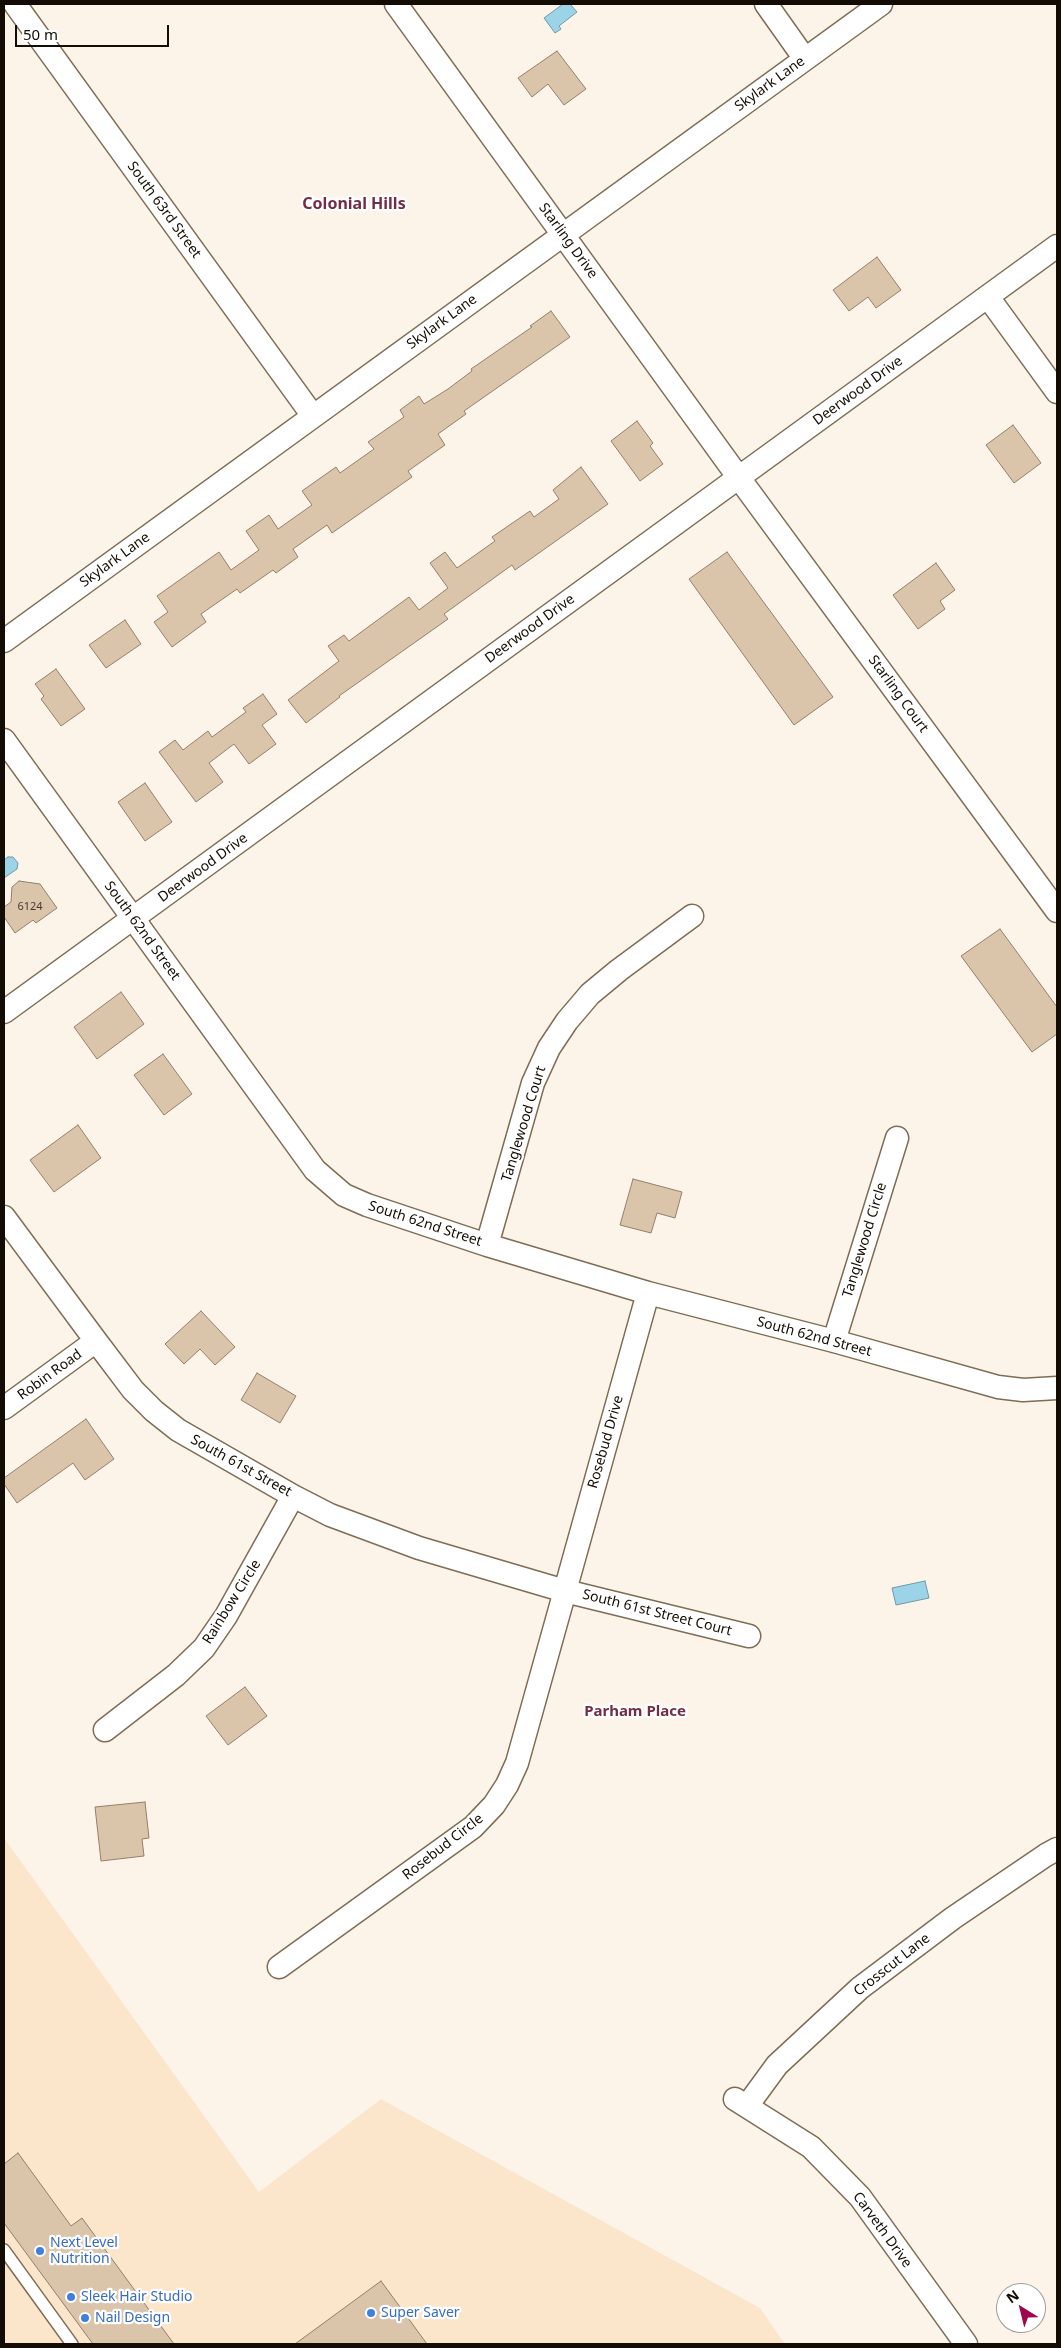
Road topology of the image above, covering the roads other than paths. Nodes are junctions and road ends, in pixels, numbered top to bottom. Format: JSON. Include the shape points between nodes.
{"nodes":[{"id":1,"x":15,"y":4,"type":"edge"},
{"id":2,"x":396,"y":4,"type":"edge"},
{"id":3,"x":766,"y":4,"type":"edge"},
{"id":4,"x":881,"y":4,"type":"edge"},
{"id":5,"x":805,"y":59,"type":"junction"},
{"id":6,"x":563,"y":235,"type":"junction"},
{"id":7,"x":1057,"y":246,"type":"edge"},
{"id":8,"x":988,"y":296,"type":"junction"},
{"id":9,"x":1057,"y":392,"type":"edge"},
{"id":10,"x":313,"y":416,"type":"junction"},
{"id":11,"x":739,"y":478,"type":"junction"},
{"id":12,"x":4,"y":641,"type":"edge"},
{"id":13,"x":4,"y":740,"type":"edge"},
{"id":14,"x":1057,"y":911,"type":"edge"},
{"id":15,"x":692,"y":916,"type":"dead end"},
{"id":16,"x":133,"y":918,"type":"junction"},
{"id":17,"x":4,"y":1012,"type":"edge"},
{"id":18,"x":896,"y":1138,"type":"dead end"},
{"id":19,"x":4,"y":1217,"type":"edge"},
{"id":20,"x":487,"y":1245,"type":"junction"},
{"id":21,"x":648,"y":1293,"type":"junction"},
{"id":22,"x":96,"y":1341,"type":"junction"},
{"id":23,"x":834,"y":1341,"type":"junction"},
{"id":24,"x":1057,"y":1388,"type":"edge"},
{"id":25,"x":4,"y":1408,"type":"edge"},
{"id":26,"x":294,"y":1496,"type":"junction"},
{"id":27,"x":565,"y":1591,"type":"junction"},
{"id":28,"x":749,"y":1636,"type":"dead end"},
{"id":29,"x":105,"y":1730,"type":"dead end"},
{"id":30,"x":1057,"y":1849,"type":"edge"},
{"id":31,"x":279,"y":1967,"type":"dead end"},
{"id":32,"x":741,"y":2102,"type":"joint"},
{"id":33,"x":4,"y":2250,"type":"edge"},
{"id":34,"x":72,"y":2344,"type":"edge"},
{"id":35,"x":966,"y":2344,"type":"edge"}],
"edges":[{"from":1,"to":10,"type":"street","name":"South 63rd Street"},
{"from":2,"to":6,"type":"street","name":"Starling Drive"},
{"from":3,"to":5,"type":"street"},
{"from":4,"to":5,"type":"street","name":"Skylark Lane"},
{"from":5,"to":6,"type":"street","name":"Skylark Lane"},
{"from":6,"to":10,"type":"street","name":"Skylark Lane"},
{"from":6,"to":11,"type":"street","name":"Starling Drive"},
{"from":7,"to":8,"type":"street","name":"Deerwood Drive"},
{"from":8,"to":9,"type":"street"},
{"from":8,"to":11,"type":"street","name":"Deerwood Drive"},
{"from":10,"to":12,"type":"street","name":"Skylark Lane"},
{"from":11,"to":14,"type":"street","name":"Starling Court"},
{"from":11,"to":16,"type":"street","name":"Deerwood Drive"},
{"from":13,"to":16,"type":"street","name":"South 62nd Street"},
{"from":15,"to":20,"type":"street","name":"Tanglewood Court","via":[[590,994],[549,1048],[534,1083]]},
{"from":16,"to":17,"type":"street","name":"Deerwood Drive"},
{"from":16,"to":20,"type":"street","name":"South 62nd Street","via":[[328,1184],[367,1205]]},
{"from":18,"to":23,"type":"street","name":"Tanglewood Circle"},
{"from":19,"to":22,"type":"street","name":"South 61st Street"},
{"from":20,"to":21,"type":"street","name":"South 62nd Street"},
{"from":21,"to":23,"type":"street","name":"South 62nd Street"},
{"from":21,"to":27,"type":"street","name":"Rosebud Drive"},
{"from":22,"to":25,"type":"street","name":"Robin Road"},
{"from":22,"to":26,"type":"street","name":"South 61st Street","via":[[133,1390],[178,1430]]},
{"from":23,"to":24,"type":"street","name":"South 62nd Street","via":[[998,1387],[1023,1390]]},
{"from":26,"to":27,"type":"street","name":"South 61st Street","via":[[330,1515],[419,1548]]},
{"from":26,"to":29,"type":"street","name":"Rainbow Circle","via":[[226,1616],[204,1648],[176,1675]]},
{"from":27,"to":28,"type":"street","name":"South 61st Street Court"},
{"from":27,"to":31,"type":"street","name":"Rosebud Circle","via":[[516,1763],[494,1805],[473,1827]]},
{"from":30,"to":32,"type":"street","name":"Crosscut Lane","via":[[953,1918],[860,1988]]},
{"from":32,"to":35,"type":"street","name":"Carveth Drive","via":[[811,2147],[860,2197]]},
{"from":33,"to":34,"type":"lane"}]}
